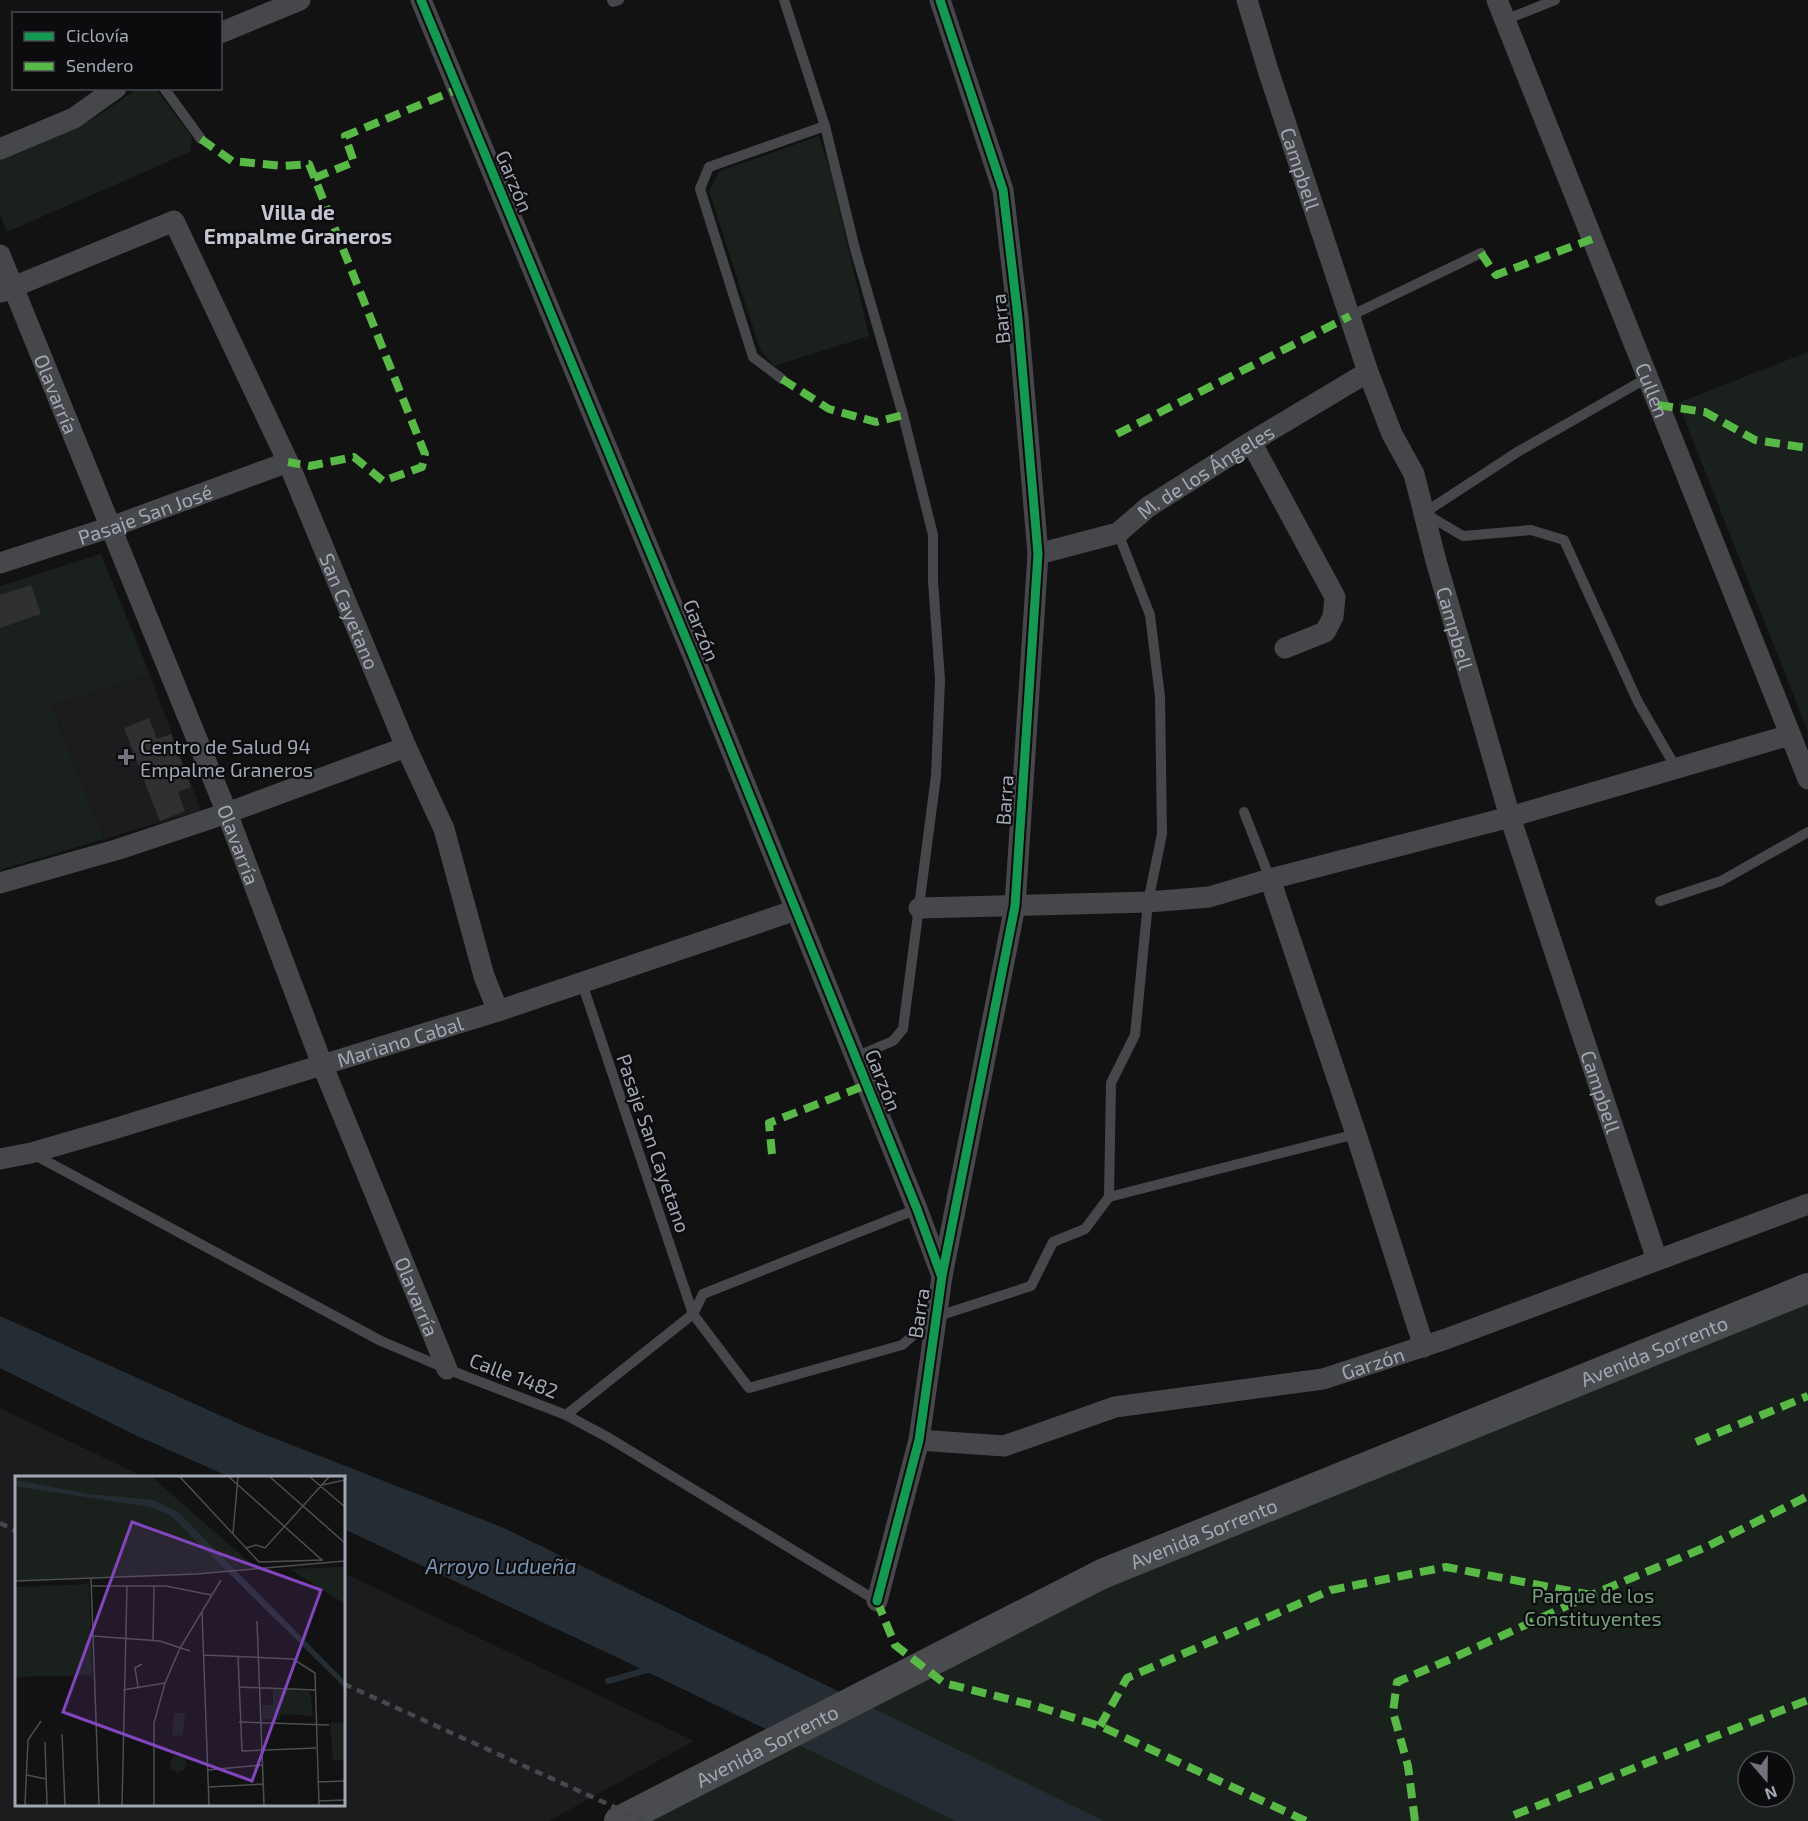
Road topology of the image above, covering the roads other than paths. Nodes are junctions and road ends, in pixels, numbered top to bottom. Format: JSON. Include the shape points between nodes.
{"nodes":[{"id":1,"x":300,"y":0,"type":"edge"},
{"id":2,"x":421,"y":0,"type":"edge"},
{"id":3,"x":612,"y":0,"type":"edge"},
{"id":4,"x":619,"y":0,"type":"edge"},
{"id":5,"x":784,"y":0,"type":"edge"},
{"id":6,"x":940,"y":0,"type":"edge"},
{"id":7,"x":1247,"y":0,"type":"edge"},
{"id":8,"x":1497,"y":0,"type":"edge"},
{"id":9,"x":1555,"y":0,"type":"edge"},
{"id":10,"x":1505,"y":20,"type":"junction"},
{"id":11,"x":222,"y":32,"type":"edge"},
{"id":12,"x":113,"y":90,"type":"edge"},
{"id":13,"x":165,"y":90,"type":"edge"},
{"id":14,"x":825,"y":126,"type":"junction"},
{"id":15,"x":201,"y":139,"type":"dead end"},
{"id":16,"x":0,"y":149,"type":"edge"},
{"id":17,"x":1481,"y":253,"type":"dead end"},
{"id":18,"x":0,"y":255,"type":"edge"},
{"id":19,"x":6,"y":289,"type":"edge"},
{"id":20,"x":1350,"y":316,"type":"junction"},
{"id":21,"x":1368,"y":372,"type":"junction"},
{"id":22,"x":1647,"y":378,"type":"junction"},
{"id":23,"x":782,"y":379,"type":"dead end"},
{"id":24,"x":1251,"y":442,"type":"junction"},
{"id":25,"x":288,"y":462,"type":"junction"},
{"id":26,"x":1424,"y":513,"type":"junction"},
{"id":27,"x":111,"y":527,"type":"junction"},
{"id":28,"x":1118,"y":533,"type":"junction"},
{"id":29,"x":1038,"y":554,"type":"junction"},
{"id":30,"x":0,"y":563,"type":"edge"},
{"id":31,"x":1285,"y":648,"type":"dead end"},
{"id":32,"x":1790,"y":735,"type":"junction"},
{"id":33,"x":406,"y":747,"type":"junction"},
{"id":34,"x":1676,"y":768,"type":"junction"},
{"id":35,"x":1808,"y":779,"type":"edge"},
{"id":36,"x":1244,"y":812,"type":"dead end"},
{"id":37,"x":227,"y":813,"type":"junction"},
{"id":38,"x":1510,"y":817,"type":"junction"},
{"id":39,"x":1808,"y":832,"type":"edge"},
{"id":40,"x":1270,"y":879,"type":"junction"},
{"id":41,"x":0,"y":883,"type":"edge"},
{"id":42,"x":1148,"y":902,"type":"junction"},
{"id":43,"x":1660,"y":902,"type":"dead end"},
{"id":44,"x":1015,"y":906,"type":"junction"},
{"id":45,"x":919,"y":908,"type":"junction"},
{"id":46,"x":796,"y":910,"type":"junction"},
{"id":47,"x":582,"y":983,"type":"junction"},
{"id":48,"x":498,"y":1011,"type":"junction"},
{"id":49,"x":855,"y":1058,"type":"junction"},
{"id":50,"x":322,"y":1064,"type":"junction"},
{"id":51,"x":1356,"y":1134,"type":"junction"},
{"id":52,"x":31,"y":1153,"type":"junction"},
{"id":53,"x":0,"y":1159,"type":"edge"},
{"id":54,"x":1109,"y":1197,"type":"junction"},
{"id":55,"x":1808,"y":1204,"type":"edge"},
{"id":56,"x":917,"y":1209,"type":"junction"},
{"id":57,"x":1657,"y":1260,"type":"junction"},
{"id":58,"x":942,"y":1276,"type":"junction"},
{"id":59,"x":1808,"y":1288,"type":"edge"},
{"id":60,"x":693,"y":1314,"type":"junction"},
{"id":61,"x":935,"y":1317,"type":"junction"},
{"id":62,"x":1424,"y":1347,"type":"junction"},
{"id":63,"x":447,"y":1369,"type":"junction"},
{"id":64,"x":566,"y":1414,"type":"junction"},
{"id":65,"x":919,"y":1440,"type":"junction"},
{"id":66,"x":877,"y":1601,"type":"joint"},
{"id":67,"x":619,"y":1821,"type":"edge"}],
"edges":[{"from":1,"to":11,"type":"street"},
{"from":2,"to":46,"type":"street","name":"Garzón"},
{"from":3,"to":4,"type":"lane"},
{"from":5,"to":14,"type":"lane"},
{"from":6,"to":29,"type":"street","name":"Barra","via":[[1003,190]]},
{"from":7,"to":20,"type":"street","name":"Campbell"},
{"from":8,"to":10,"type":"street","name":"Cullen"},
{"from":9,"to":10,"type":"lane"},
{"from":10,"to":22,"type":"street","name":"Cullen"},
{"from":12,"to":16,"type":"street","via":[[74,118]]},
{"from":13,"to":15,"type":"lane"},
{"from":14,"to":23,"type":"lane","via":[[709,167],[700,189],[753,357]]},
{"from":14,"to":45,"type":"lane","via":[[933,535],[940,680],[936,776]]},
{"from":17,"to":20,"type":"lane"},
{"from":18,"to":19,"type":"street","name":"Olavarría"},
{"from":19,"to":25,"type":"street","name":"San Cayetano","via":[[174,221]]},
{"from":19,"to":27,"type":"street","name":"Olavarría"},
{"from":20,"to":21,"type":"street","name":"Campbell"},
{"from":21,"to":24,"type":"street","name":"M. de los Ángeles"},
{"from":21,"to":26,"type":"street","name":"Campbell","via":[[1392,434],[1414,474]]},
{"from":22,"to":26,"type":"lane","via":[[1519,451]]},
{"from":22,"to":32,"type":"street","name":"Cullen"},
{"from":24,"to":28,"type":"street","name":"M. de los Ángeles","via":[[1148,507]]},
{"from":24,"to":31,"type":"street","via":[[1335,597],[1333,617],[1325,632]]},
{"from":25,"to":27,"type":"street","name":"Pasaje San José"},
{"from":25,"to":33,"type":"street","name":"San Cayetano"},
{"from":26,"to":34,"type":"lane","via":[[1463,536],[1532,530],[1564,540],[1638,702]]},
{"from":26,"to":38,"type":"street","name":"Campbell"},
{"from":27,"to":30,"type":"street","name":"Pasaje San José"},
{"from":27,"to":37,"type":"street","name":"Olavarría"},
{"from":28,"to":29,"type":"street","name":"M. de los Ángeles"},
{"from":28,"to":42,"type":"lane","via":[[1150,615],[1160,697],[1162,834]]},
{"from":29,"to":44,"type":"street","name":"Barra"},
{"from":32,"to":34,"type":"street"},
{"from":32,"to":35,"type":"street","name":"Cullen"},
{"from":33,"to":37,"type":"street"},
{"from":33,"to":48,"type":"street","name":"San Cayetano","via":[[444,829],[484,976]]},
{"from":34,"to":38,"type":"street"},
{"from":36,"to":40,"type":"lane"},
{"from":37,"to":41,"type":"street"},
{"from":37,"to":50,"type":"street","name":"Olavarría"},
{"from":38,"to":40,"type":"street"},
{"from":38,"to":57,"type":"street","name":"Campbell"},
{"from":39,"to":43,"type":"lane","via":[[1720,881]]},
{"from":40,"to":42,"type":"street","via":[[1209,897]]},
{"from":40,"to":51,"type":"street"},
{"from":42,"to":44,"type":"street"},
{"from":42,"to":54,"type":"lane","via":[[1135,1035],[1111,1083]]},
{"from":44,"to":45,"type":"street"},
{"from":44,"to":58,"type":"street","name":"Barra"},
{"from":45,"to":49,"type":"lane","via":[[903,1029],[893,1041]]},
{"from":46,"to":47,"type":"street","name":"Mariano Cabal"},
{"from":46,"to":49,"type":"street","name":"Garzón"},
{"from":47,"to":48,"type":"street","name":"Mariano Cabal"},
{"from":47,"to":60,"type":"lane","name":"Pasaje San Cayetano"},
{"from":48,"to":50,"type":"street","name":"Mariano Cabal"},
{"from":49,"to":56,"type":"street","name":"Garzón"},
{"from":50,"to":52,"type":"street","name":"Mariano Cabal"},
{"from":50,"to":63,"type":"street","name":"Olavarría"},
{"from":51,"to":54,"type":"lane"},
{"from":51,"to":62,"type":"street"},
{"from":52,"to":53,"type":"street","name":"Mariano Cabal"},
{"from":52,"to":63,"type":"lane","name":"Calle 1482","via":[[381,1341]]},
{"from":54,"to":61,"type":"lane","via":[[1085,1229],[1053,1242],[1031,1286]]},
{"from":55,"to":57,"type":"street","name":"Garzón"},
{"from":56,"to":58,"type":"street","name":"Garzón"},
{"from":56,"to":60,"type":"lane","via":[[704,1294]]},
{"from":57,"to":62,"type":"street","name":"Garzón"},
{"from":58,"to":61,"type":"street","name":"Barra"},
{"from":59,"to":67,"type":"main road","name":"Avenida Sorrento","via":[[1102,1574]]},
{"from":60,"to":61,"type":"lane","name":"Pasaje San Cayetano","via":[[749,1388],[902,1345]]},
{"from":60,"to":64,"type":"lane"},
{"from":61,"to":65,"type":"street","name":"Barra"},
{"from":62,"to":65,"type":"street","name":"Garzón","via":[[1323,1379],[1115,1407],[1004,1446]]},
{"from":63,"to":64,"type":"lane","name":"Calle 1482"},
{"from":64,"to":66,"type":"lane","name":"Calle 1482"},
{"from":65,"to":66,"type":"street","name":"Barra"}]}
